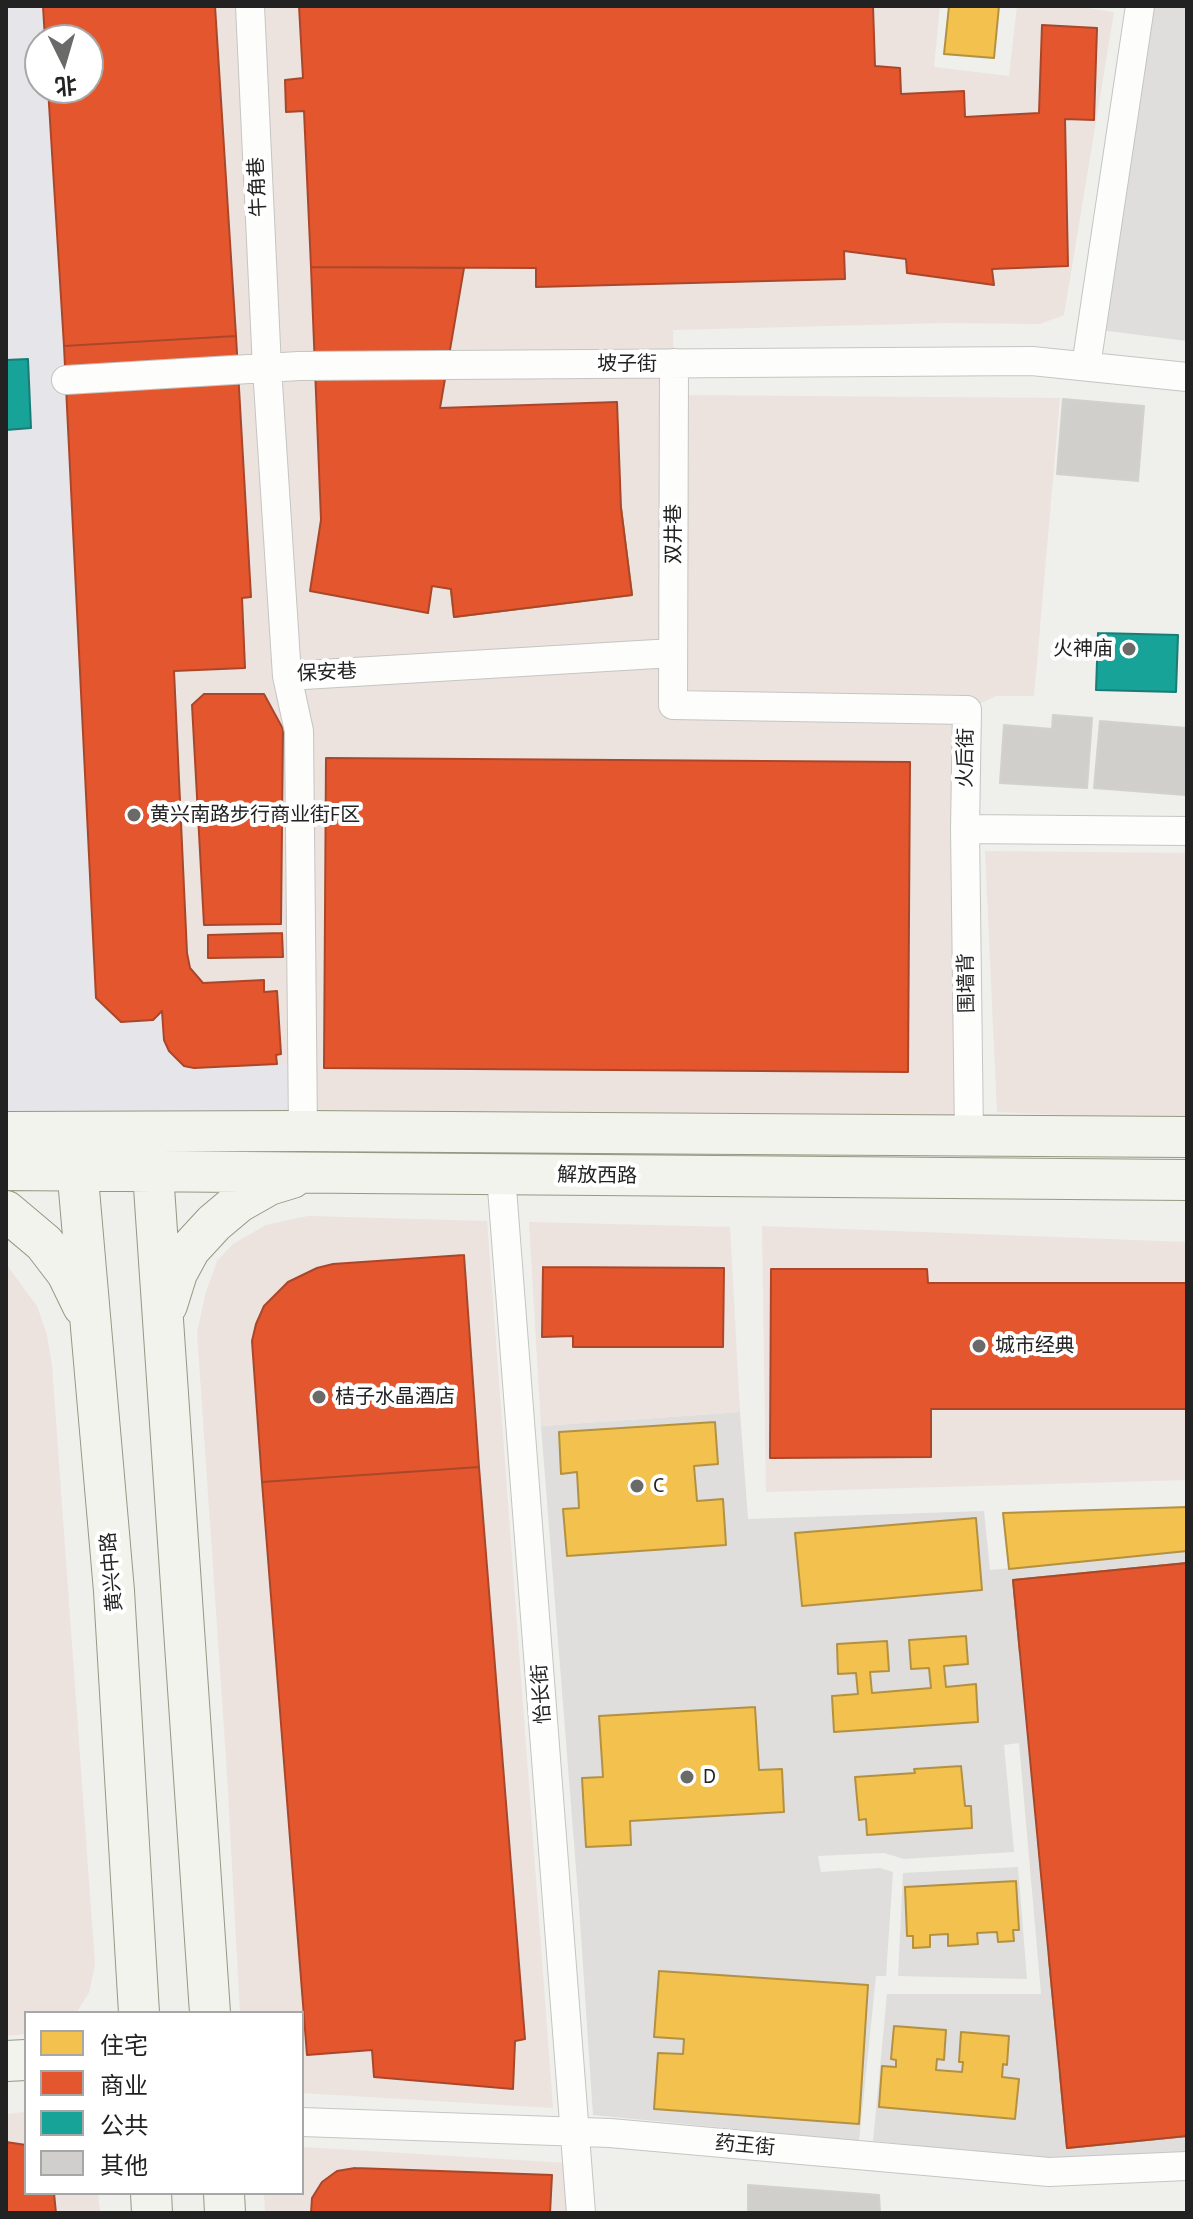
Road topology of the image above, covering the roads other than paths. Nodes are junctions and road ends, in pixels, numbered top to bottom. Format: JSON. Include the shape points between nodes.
{"nodes":[{"id":1,"x":250,"y":6,"type":"edge"},
{"id":2,"x":1140,"y":6,"type":"edge"},
{"id":3,"x":674,"y":363,"type":"junction"},
{"id":4,"x":1086,"y":366,"type":"junction"},
{"id":5,"x":267,"y":368,"type":"junction"},
{"id":6,"x":1187,"y":377,"type":"edge"},
{"id":7,"x":66,"y":380,"type":"dead end"},
{"id":8,"x":673,"y":653,"type":"junction"},
{"id":9,"x":287,"y":676,"type":"junction"},
{"id":10,"x":673,"y":705,"type":"joint"},
{"id":11,"x":965,"y":829,"type":"junction"},
{"id":12,"x":1187,"y":831,"type":"edge"},
{"id":13,"x":303,"y":1131,"type":"junction"},
{"id":14,"x":6,"y":1132,"type":"edge"},
{"id":15,"x":969,"y":1136,"type":"junction"},
{"id":16,"x":1187,"y":1137,"type":"edge"},
{"id":17,"x":76,"y":1151,"type":"junction"},
{"id":18,"x":152,"y":1152,"type":"junction"},
{"id":19,"x":6,"y":1170,"type":"edge"},
{"id":20,"x":313,"y":1172,"type":"junction"},
{"id":21,"x":501,"y":1175,"type":"junction"},
{"id":22,"x":1187,"y":1180,"type":"edge"},
{"id":23,"x":6,"y":1211,"type":"edge"},
{"id":24,"x":163,"y":1329,"type":"junction"},
{"id":25,"x":91,"y":1330,"type":"junction"},
{"id":26,"x":139,"y":2011,"type":"edge"},
{"id":27,"x":210,"y":2011,"type":"edge"},
{"id":28,"x":304,"y":2122,"type":"edge"},
{"id":29,"x":574,"y":2131,"type":"junction"},
{"id":30,"x":1187,"y":2166,"type":"edge"},
{"id":31,"x":581,"y":2213,"type":"edge"}],
"edges":[{"from":1,"to":5,"type":"street","name":"牛角巷"},
{"from":2,"to":4,"type":"street"},
{"from":3,"to":4,"type":"street","name":"坡子街","via":[[1032,361]]},
{"from":3,"to":5,"type":"street","name":"坡子街"},
{"from":3,"to":8,"type":"street","name":"双井巷"},
{"from":4,"to":6,"type":"street","name":"坡子街"},
{"from":5,"to":7,"type":"street","name":"坡子街"},
{"from":5,"to":9,"type":"street","name":"保安巷"},
{"from":8,"to":9,"type":"street","name":"保安巷"},
{"from":8,"to":10,"type":"street","name":"双井巷"},
{"from":9,"to":13,"type":"street","via":[[299,731]]},
{"from":10,"to":11,"type":"street","name":"火后街","via":[[967,710]]},
{"from":11,"to":12,"type":"street"},
{"from":11,"to":15,"type":"street","name":"围墙背"},
{"from":13,"to":15,"type":"main road","name":"解放西路"},
{"from":13,"to":18,"type":"main road","name":"解放西路"},
{"from":14,"to":17,"type":"main road","name":"解放西路"},
{"from":15,"to":16,"type":"main road","name":"解放西路"},
{"from":17,"to":18,"type":"main road","name":"解放西路"},
{"from":17,"to":19,"type":"main road","name":"解放西路"},
{"from":17,"to":25,"type":"main road","name":"黄兴中路"},
{"from":18,"to":20,"type":"main road","name":"解放西路"},
{"from":18,"to":24,"type":"main road"},
{"from":20,"to":21,"type":"main road","name":"解放西路"},
{"from":20,"to":24,"type":"main road","via":[[269,1185],[214,1223],[177,1273]]},
{"from":21,"to":22,"type":"main road","name":"解放西路"},
{"from":21,"to":29,"type":"street","name":"怡长街"},
{"from":23,"to":25,"type":"main road","via":[[44,1243],[67,1273]]},
{"from":24,"to":27,"type":"main road"},
{"from":25,"to":26,"type":"main road","name":"黄兴中路","via":[[114,1591]]},
{"from":28,"to":29,"type":"street","name":"药王街"},
{"from":29,"to":30,"type":"street","name":"药王街","via":[[1049,2172]]},
{"from":29,"to":31,"type":"street","name":"怡长街"}]}
